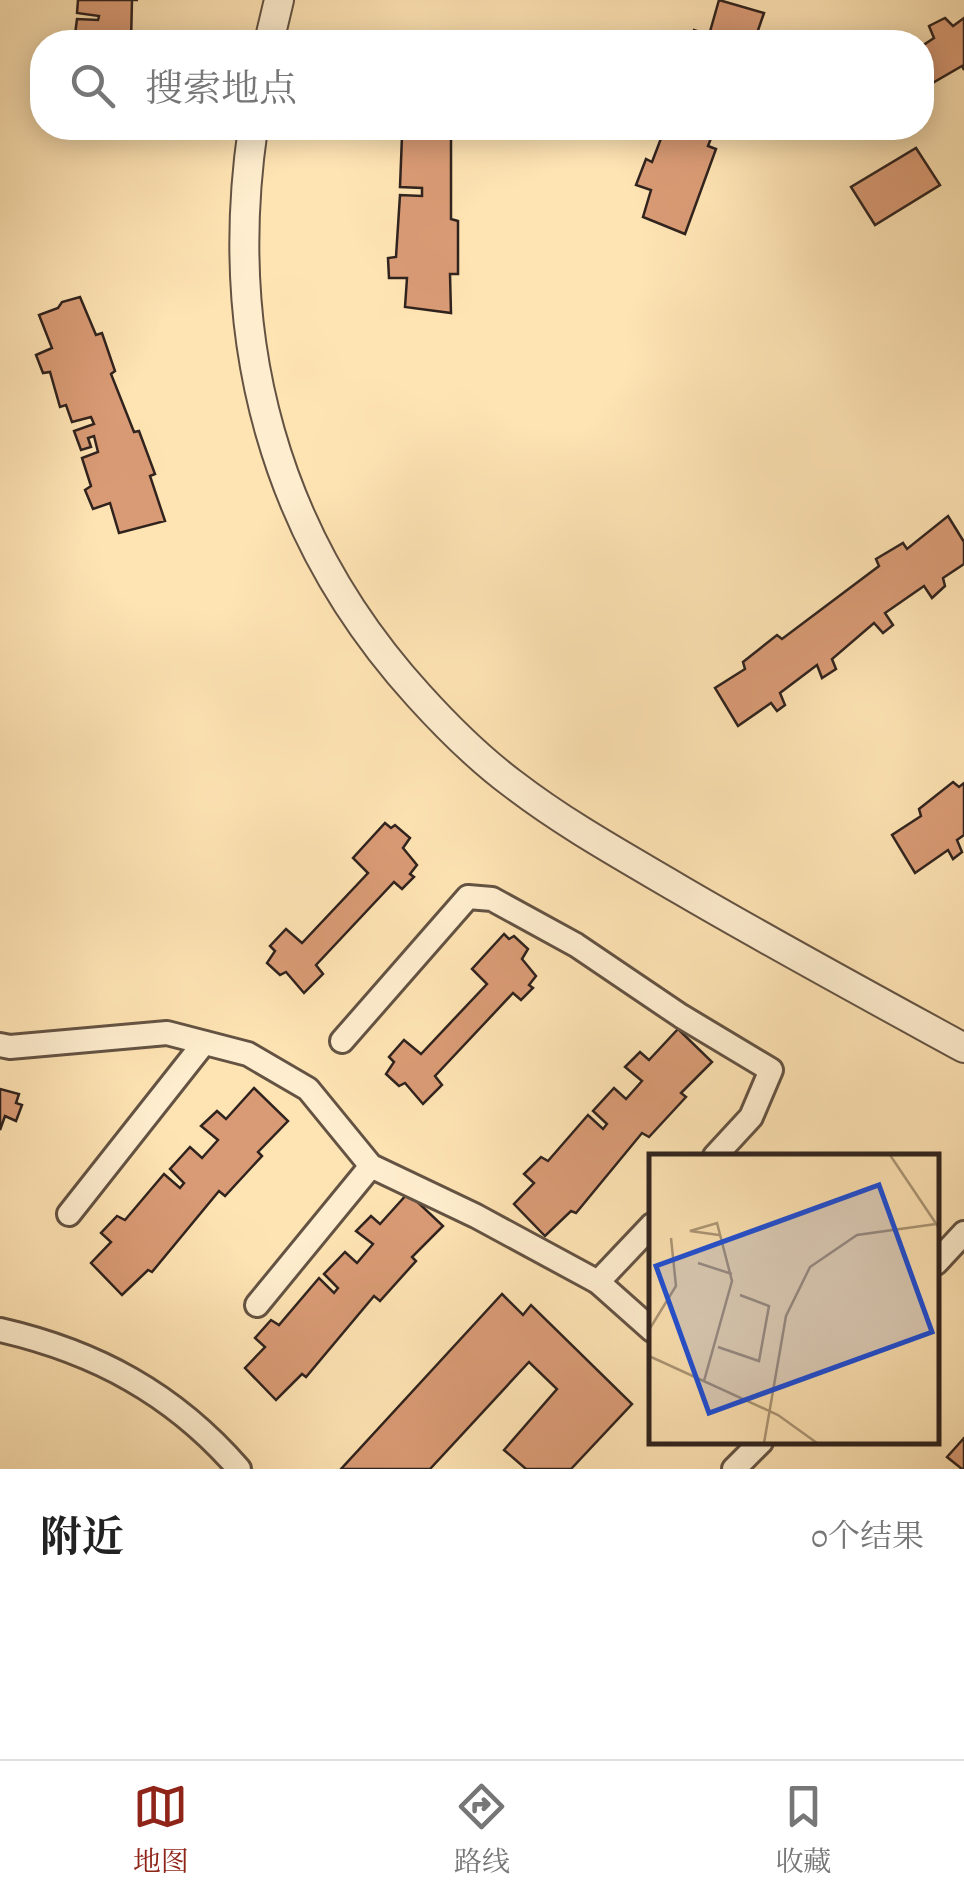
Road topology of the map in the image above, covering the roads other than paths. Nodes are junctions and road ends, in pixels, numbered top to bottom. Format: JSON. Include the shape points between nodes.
{"nodes":[{"id":1,"x":279,"y":0,"type":"edge"},
{"id":2,"x":272,"y":30,"type":"edge"},
{"id":3,"x":252,"y":140,"type":"edge"},
{"id":4,"x":342,"y":1042,"type":"dead end"},
{"id":5,"x":204,"y":1043,"type":"junction"},
{"id":6,"x":0,"y":1044,"type":"edge"},
{"id":7,"x":964,"y":1048,"type":"edge"},
{"id":8,"x":716,"y":1154,"type":"edge"},
{"id":9,"x":372,"y":1166,"type":"junction"},
{"id":10,"x":69,"y":1214,"type":"dead end"},
{"id":11,"x":649,"y":1227,"type":"edge"},
{"id":12,"x":964,"y":1233,"type":"edge"},
{"id":13,"x":939,"y":1260,"type":"edge"},
{"id":14,"x":598,"y":1282,"type":"junction"},
{"id":15,"x":257,"y":1304,"type":"dead end"},
{"id":16,"x":649,"y":1327,"type":"edge"},
{"id":17,"x":0,"y":1330,"type":"edge"},
{"id":18,"x":759,"y":1444,"type":"edge"},
{"id":19,"x":239,"y":1469,"type":"edge"},
{"id":20,"x":734,"y":1469,"type":"edge"}],
"edges":[{"from":1,"to":2,"type":"street"},
{"from":3,"to":7,"type":"street","via":[[245,282],[267,428],[330,575],[398,673],[476,754],[563,820]]},
{"from":4,"to":8,"type":"street","via":[[468,897],[492,899],[771,1070],[752,1117]]},
{"from":5,"to":6,"type":"street","via":[[166,1033]]},
{"from":5,"to":9,"type":"street","via":[[248,1054],[308,1089]]},
{"from":5,"to":10,"type":"street"},
{"from":9,"to":14,"type":"street"},
{"from":9,"to":15,"type":"street"},
{"from":11,"to":14,"type":"street"},
{"from":12,"to":13,"type":"street"},
{"from":14,"to":16,"type":"street"},
{"from":17,"to":19,"type":"street","via":[[69,1348],[129,1376],[179,1409]]},
{"from":18,"to":20,"type":"street"}]}
